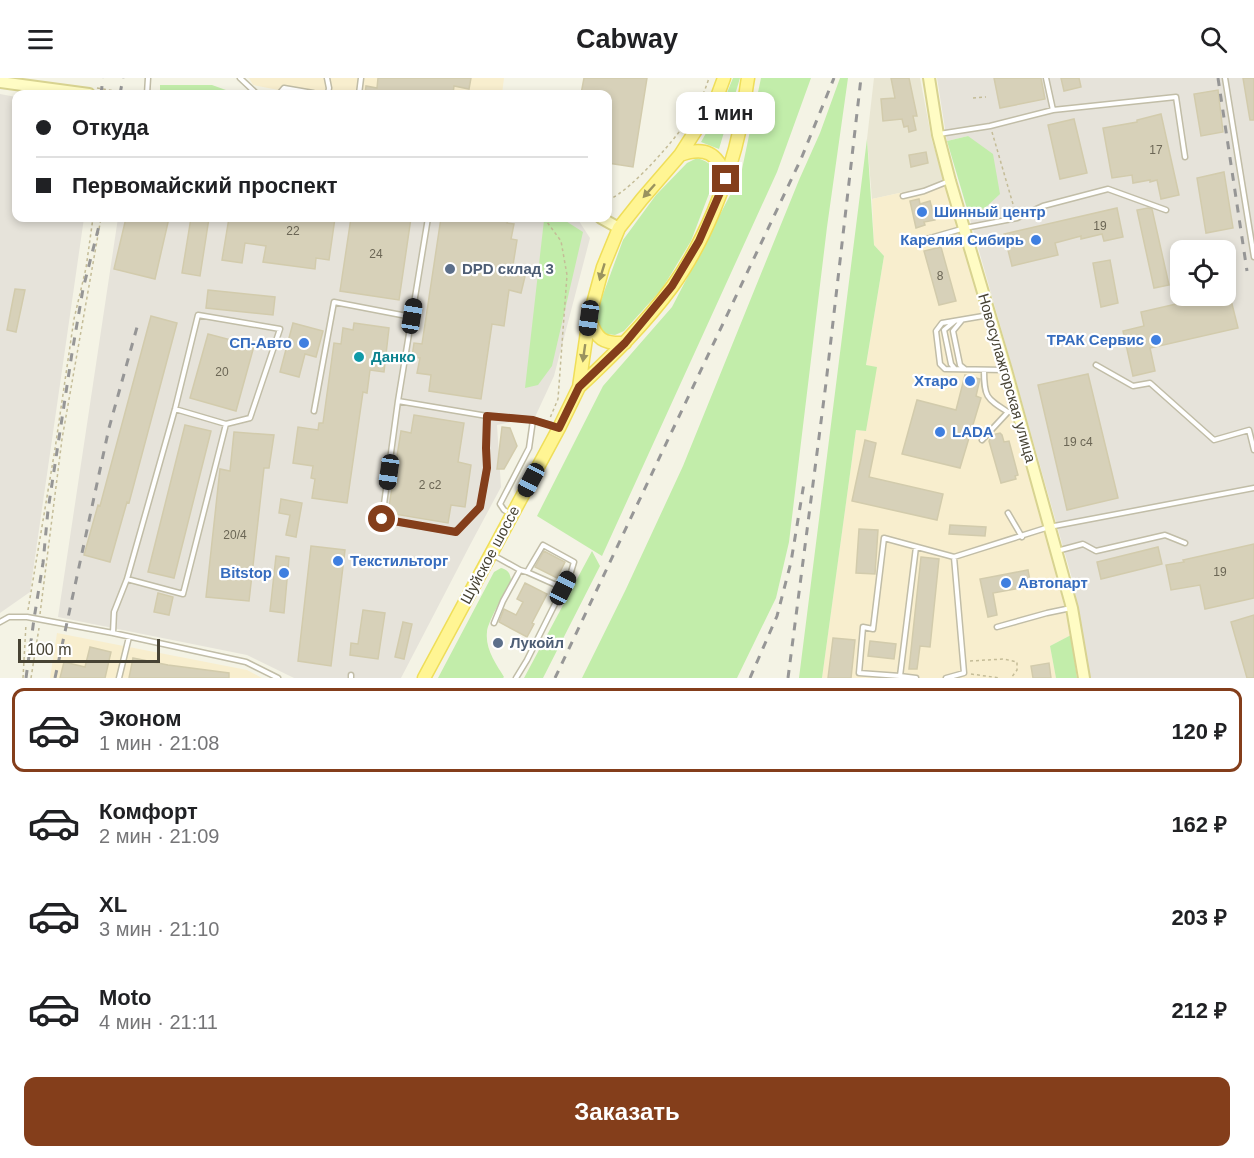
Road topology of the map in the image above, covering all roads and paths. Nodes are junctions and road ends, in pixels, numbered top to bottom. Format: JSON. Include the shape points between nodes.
{"nodes":[{"id":1,"x":240,"y":78,"type":"edge"},
{"id":2,"x":709,"y":78,"type":"edge"},
{"id":3,"x":724,"y":78,"type":"edge"},
{"id":4,"x":748,"y":78,"type":"edge"},
{"id":5,"x":929,"y":78,"type":"edge"},
{"id":6,"x":1046,"y":78,"type":"edge"},
{"id":7,"x":1225,"y":78,"type":"edge"},
{"id":8,"x":0,"y":82,"type":"edge"},
{"id":9,"x":38,"y":83,"type":"edge"},
{"id":10,"x":70,"y":90,"type":"edge"},
{"id":11,"x":253,"y":90,"type":"edge"},
{"id":12,"x":986,"y":97,"type":"dead end"},
{"id":13,"x":973,"y":98,"type":"dead end"},
{"id":14,"x":1053,"y":110,"type":"junction"},
{"id":15,"x":990,"y":126,"type":"junction"},
{"id":16,"x":938,"y":135,"type":"junction"},
{"id":17,"x":680,"y":155,"type":"junction"},
{"id":18,"x":1185,"y":157,"type":"dead end"},
{"id":19,"x":726,"y":179,"type":"junction"},
{"id":20,"x":950,"y":181,"type":"junction"},
{"id":21,"x":903,"y":196,"type":"dead end"},
{"id":22,"x":612,"y":199,"type":"edge"},
{"id":23,"x":1166,"y":210,"type":"dead end"},
{"id":24,"x":1017,"y":218,"type":"junction"},
{"id":25,"x":92,"y":222,"type":"edge"},
{"id":26,"x":100,"y":222,"type":"edge"},
{"id":27,"x":427,"y":222,"type":"edge"},
{"id":28,"x":547,"y":222,"type":"edge"},
{"id":29,"x":608,"y":222,"type":"edge"},
{"id":30,"x":619,"y":228,"type":"junction"},
{"id":31,"x":964,"y":228,"type":"junction"},
{"id":32,"x":916,"y":242,"type":"dead end"},
{"id":33,"x":1254,"y":257,"type":"edge"},
{"id":34,"x":990,"y":315,"type":"junction"},
{"id":35,"x":412,"y":316,"type":"junction"},
{"id":36,"x":589,"y":318,"type":"junction"},
{"id":37,"x":955,"y":320,"type":"junction"},
{"id":38,"x":962,"y":320,"type":"junction"},
{"id":39,"x":625,"y":343,"type":"junction"},
{"id":40,"x":1096,"y":364,"type":"dead end"},
{"id":41,"x":956,"y":369,"type":"junction"},
{"id":42,"x":966,"y":370,"type":"junction"},
{"id":43,"x":984,"y":370,"type":"junction"},
{"id":44,"x":1006,"y":370,"type":"junction"},
{"id":45,"x":579,"y":387,"type":"junction"},
{"id":46,"x":398,"y":401,"type":"junction"},
{"id":47,"x":175,"y":409,"type":"junction"},
{"id":48,"x":314,"y":411,"type":"dead end"},
{"id":49,"x":1012,"y":412,"type":"junction"},
{"id":50,"x":487,"y":416,"type":"junction"},
{"id":51,"x":533,"y":420,"type":"junction"},
{"id":52,"x":226,"y":424,"type":"junction"},
{"id":53,"x":553,"y":426,"type":"junction"},
{"id":54,"x":982,"y":440,"type":"dead end"},
{"id":55,"x":1254,"y":450,"type":"edge"},
{"id":56,"x":1254,"y":488,"type":"edge"},
{"id":57,"x":1008,"y":513,"type":"dead end"},
{"id":58,"x":512,"y":515,"type":"junction"},
{"id":59,"x":1049,"y":527,"type":"junction"},
{"id":60,"x":1022,"y":537,"type":"junction"},
{"id":61,"x":1185,"y":543,"type":"dead end"},
{"id":62,"x":916,"y":547,"type":"junction"},
{"id":63,"x":1056,"y":552,"type":"junction"},
{"id":64,"x":491,"y":554,"type":"junction"},
{"id":65,"x":954,"y":557,"type":"junction"},
{"id":66,"x":520,"y":570,"type":"junction"},
{"id":67,"x":527,"y":572,"type":"junction"},
{"id":68,"x":127,"y":579,"type":"junction"},
{"id":69,"x":563,"y":588,"type":"junction"},
{"id":70,"x":1071,"y":608,"type":"junction"},
{"id":71,"x":27,"y":617,"type":"junction"},
{"id":72,"x":40,"y":620,"type":"junction"},
{"id":73,"x":0,"y":622,"type":"edge"},
{"id":74,"x":494,"y":623,"type":"dead end"},
{"id":75,"x":997,"y":627,"type":"dead end"},
{"id":76,"x":113,"y":633,"type":"junction"},
{"id":77,"x":129,"y":637,"type":"junction"},
{"id":78,"x":963,"y":661,"type":"junction"},
{"id":79,"x":900,"y":676,"type":"junction"},
{"id":80,"x":23,"y":678,"type":"edge"},
{"id":81,"x":31,"y":678,"type":"edge"},
{"id":82,"x":119,"y":678,"type":"edge"},
{"id":83,"x":278,"y":678,"type":"edge"},
{"id":84,"x":424,"y":678,"type":"edge"},
{"id":85,"x":516,"y":678,"type":"edge"},
{"id":86,"x":916,"y":678,"type":"edge"},
{"id":87,"x":946,"y":678,"type":"edge"},
{"id":88,"x":977,"y":678,"type":"edge"},
{"id":89,"x":1000,"y":678,"type":"edge"},
{"id":90,"x":1011,"y":678,"type":"edge"},
{"id":91,"x":1084,"y":678,"type":"edge"}],
"edges":[{"from":1,"to":11,"type":"lane"},
{"from":2,"to":22,"type":"path","via":[[682,129],[630,186]]},
{"from":3,"to":17,"type":"main road","name":"Шуйское шоссе","via":[[717,97]]},
{"from":4,"to":19,"type":"main road"},
{"from":5,"to":16,"type":"main road","name":"Новосулажгорская улица"},
{"from":6,"to":14,"type":"lane"},
{"from":7,"to":33,"type":"lane"},
{"from":8,"to":9,"type":"main road"},
{"from":9,"to":10,"type":"main road"},
{"from":12,"to":13,"type":"path"},
{"from":14,"to":15,"type":"lane"},
{"from":14,"to":18,"type":"lane","via":[[1176,97]]},
{"from":15,"to":16,"type":"lane"},
{"from":15,"to":24,"type":"path"},
{"from":16,"to":20,"type":"main road","name":"Новосулажгорская улица"},
{"from":17,"to":19,"type":"main road","via":[[704,151],[716,156]]},
{"from":17,"to":30,"type":"main road","name":"Шуйское шоссе","one_way":true},
{"from":19,"to":39,"type":"main road","via":[[699,241],[672,286]]},
{"from":20,"to":21,"type":"lane"},
{"from":20,"to":31,"type":"main road","name":"Новосулажгорская улица"},
{"from":23,"to":24,"type":"lane","via":[[1108,189],[1043,206]]},
{"from":24,"to":31,"type":"lane"},
{"from":25,"to":71,"type":"path"},
{"from":26,"to":72,"type":"path","via":[[62,439]]},
{"from":27,"to":35,"type":"lane"},
{"from":28,"to":53,"type":"path","via":[[561,241],[567,275]]},
{"from":29,"to":30,"type":"main road"},
{"from":30,"to":36,"type":"main road","name":"Шуйское шоссе","one_way":true},
{"from":31,"to":32,"type":"lane"},
{"from":31,"to":34,"type":"main road","name":"Новосулажгорская улица"},
{"from":34,"to":38,"type":"lane"},
{"from":34,"to":44,"type":"main road","name":"Новосулажгорская улица"},
{"from":35,"to":46,"type":"lane"},
{"from":35,"to":48,"type":"lane","via":[[334,302]]},
{"from":36,"to":39,"type":"main road","via":[[602,340]]},
{"from":36,"to":45,"type":"main road","name":"Шуйское шоссе","one_way":true},
{"from":37,"to":38,"type":"lane"},
{"from":37,"to":41,"type":"lane","via":[[944,330],[951,364]]},
{"from":37,"to":41,"type":"lane","via":[[942,323],[936,331],[940,364],[945,369]]},
{"from":38,"to":42,"type":"lane","via":[[952,331],[960,365]]},
{"from":39,"to":45,"type":"main road"},
{"from":40,"to":55,"type":"lane","via":[[1133,386],[1150,383],[1214,441],[1249,430]]},
{"from":41,"to":42,"type":"lane"},
{"from":42,"to":43,"type":"lane"},
{"from":43,"to":44,"type":"lane"},
{"from":43,"to":49,"type":"lane","via":[[989,400]]},
{"from":44,"to":49,"type":"main road","name":"Новосулажгорская улица"},
{"from":45,"to":53,"type":"main road","name":"Шуйское шоссе"},
{"from":46,"to":50,"type":"lane"},
{"from":46,"to":50,"type":"lane","via":[[382,519],[456,532],[480,507],[487,468]]},
{"from":47,"to":52,"type":"lane"},
{"from":47,"to":52,"type":"lane","via":[[198,315],[280,328],[250,418]]},
{"from":47,"to":68,"type":"lane"},
{"from":49,"to":54,"type":"lane"},
{"from":49,"to":59,"type":"main road","name":"Новосулажгорская улица"},
{"from":50,"to":51,"type":"lane"},
{"from":51,"to":53,"type":"lane"},
{"from":51,"to":58,"type":"lane","via":[[529,448],[500,504]]},
{"from":52,"to":68,"type":"lane","via":[[183,594]]},
{"from":53,"to":58,"type":"main road","name":"Шуйское шоссе"},
{"from":56,"to":59,"type":"lane"},
{"from":57,"to":60,"type":"lane"},
{"from":58,"to":64,"type":"main road","name":"Шуйское шоссе"},
{"from":59,"to":60,"type":"lane"},
{"from":59,"to":63,"type":"main road","name":"Новосулажгорская улица"},
{"from":60,"to":65,"type":"lane"},
{"from":61,"to":63,"type":"lane","via":[[1166,535],[1096,551],[1083,544]]},
{"from":62,"to":65,"type":"lane"},
{"from":62,"to":79,"type":"lane"},
{"from":62,"to":79,"type":"lane","via":[[884,538],[873,629],[863,627],[859,673]]},
{"from":63,"to":70,"type":"main road","name":"Новосулажгорская улица"},
{"from":64,"to":66,"type":"lane"},
{"from":64,"to":84,"type":"main road","name":"Шуйское шоссе"},
{"from":65,"to":78,"type":"lane"},
{"from":66,"to":67,"type":"lane"},
{"from":66,"to":74,"type":"lane"},
{"from":67,"to":69,"type":"lane"},
{"from":67,"to":69,"type":"lane","via":[[543,545],[574,562]]},
{"from":68,"to":76,"type":"lane","via":[[114,612]]},
{"from":69,"to":85,"type":"lane"},
{"from":70,"to":75,"type":"lane"},
{"from":70,"to":91,"type":"main road","name":"Новосулажгорская улица"},
{"from":71,"to":72,"type":"lane"},
{"from":71,"to":73,"type":"lane","via":[[9,616]]},
{"from":71,"to":80,"type":"path"},
{"from":72,"to":76,"type":"lane"},
{"from":72,"to":81,"type":"path"},
{"from":76,"to":77,"type":"lane"},
{"from":77,"to":82,"type":"lane"},
{"from":77,"to":83,"type":"lane","via":[[246,662]]},
{"from":78,"to":87,"type":"lane","via":[[964,673]]},
{"from":78,"to":90,"type":"path","via":[[1017,662]]},
{"from":79,"to":86,"type":"lane"},
{"from":88,"to":89,"type":"path","via":[[975,674]]}]}
